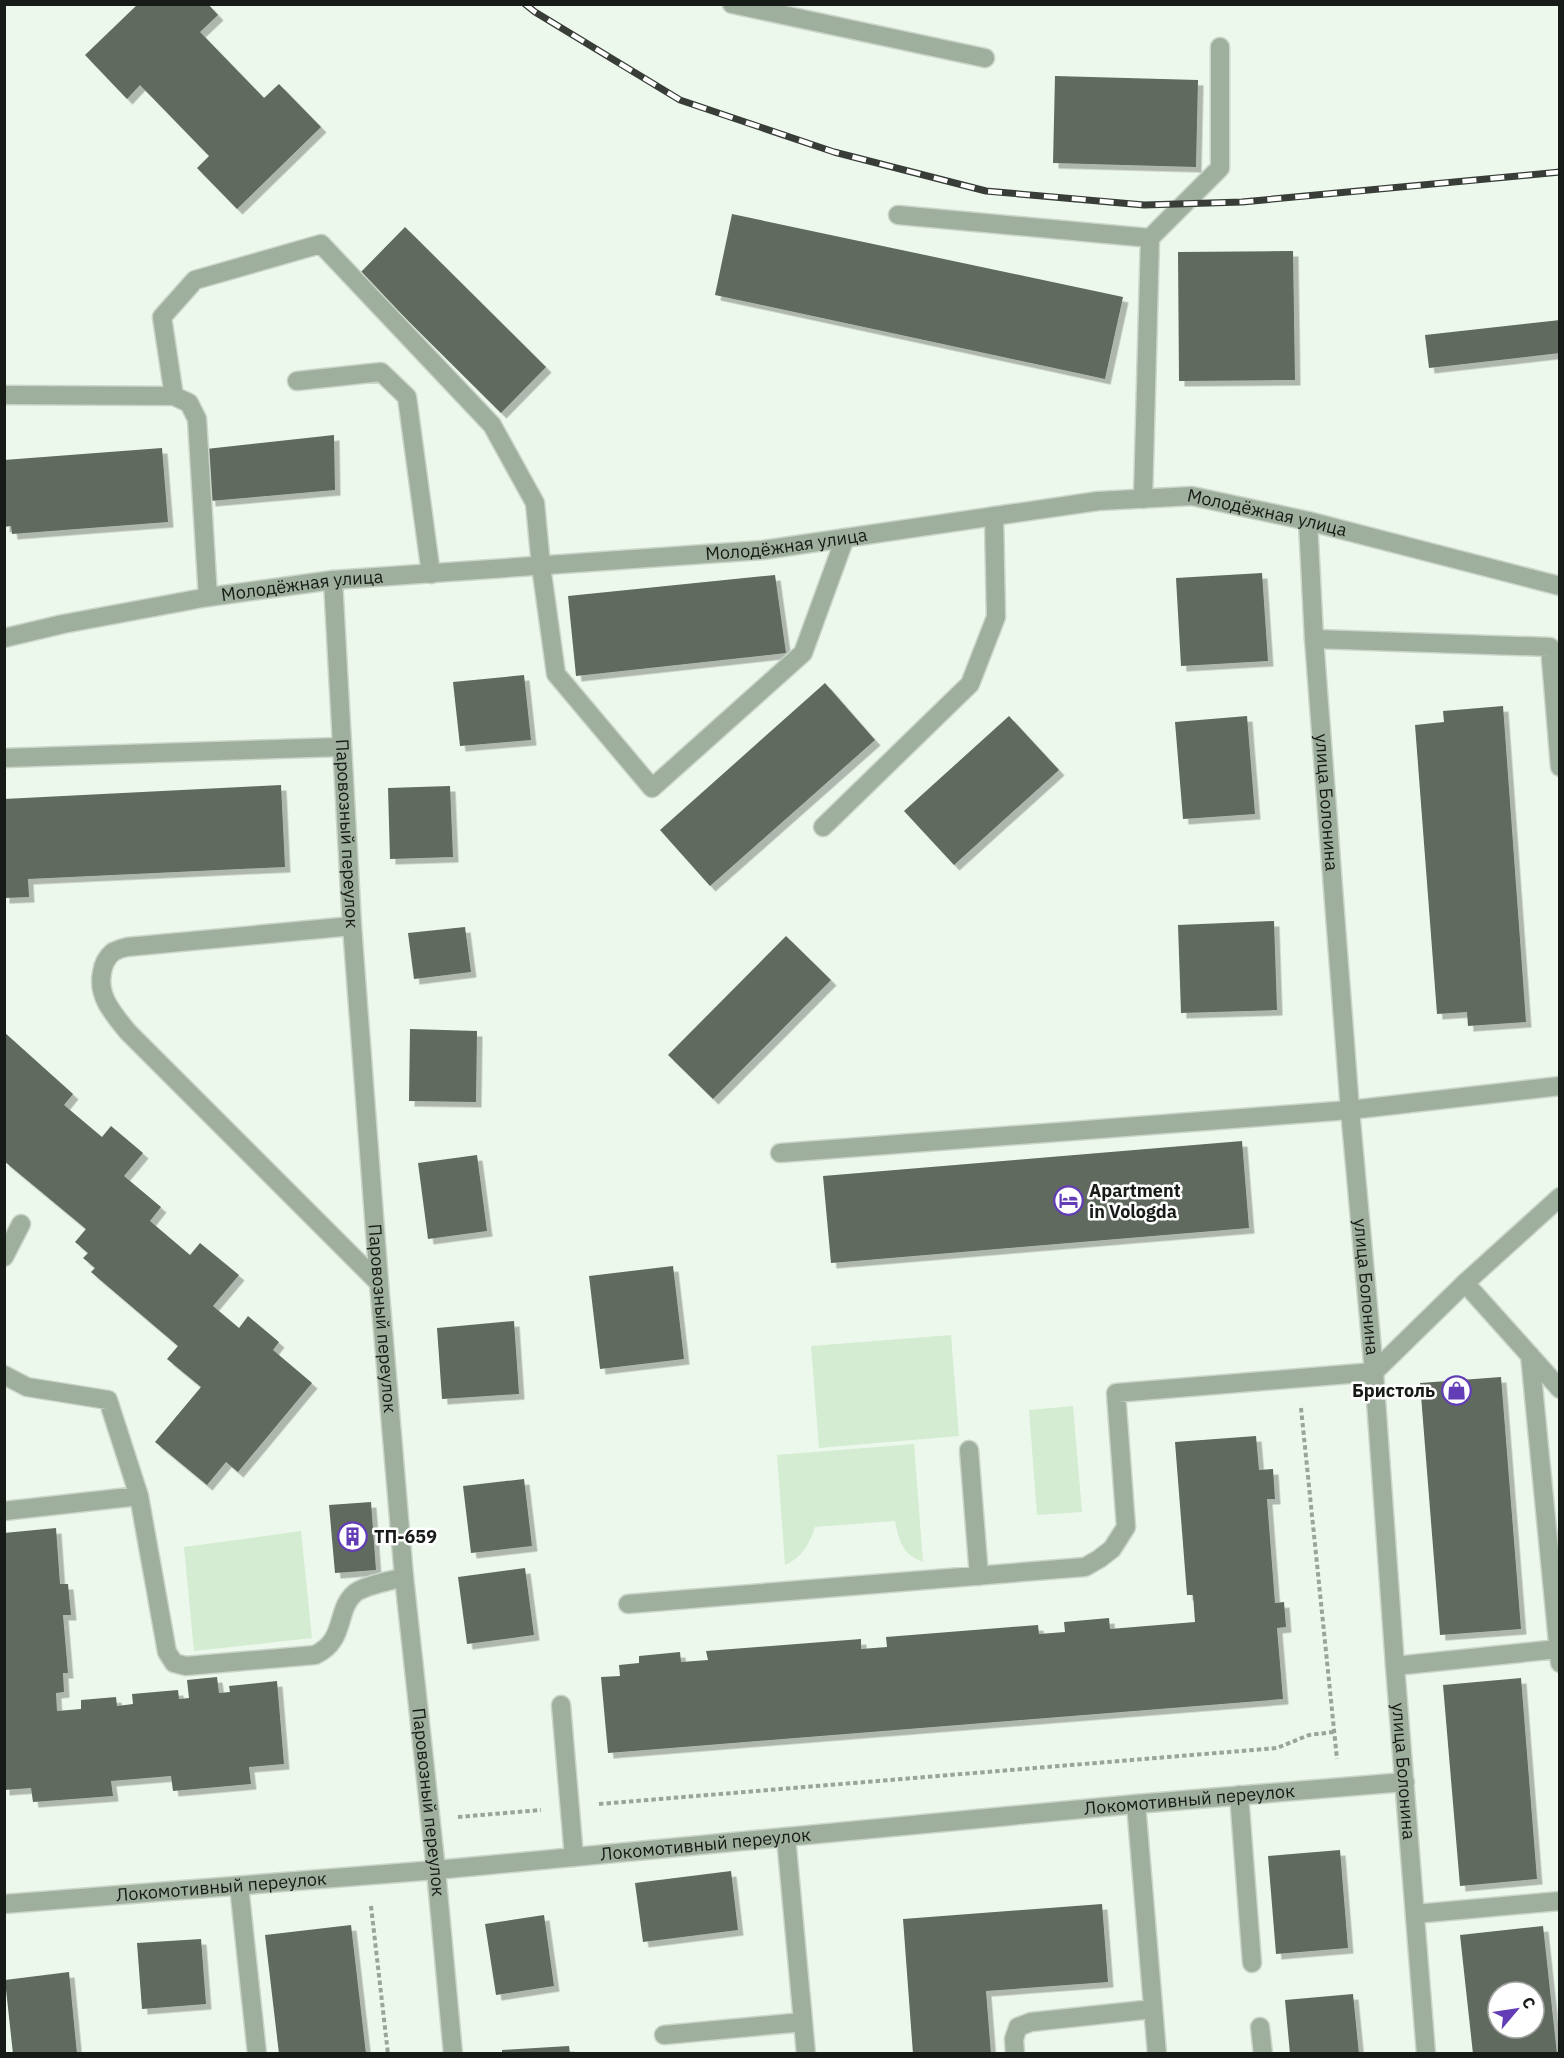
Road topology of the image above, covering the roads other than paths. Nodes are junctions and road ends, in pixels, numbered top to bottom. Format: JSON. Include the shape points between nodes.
{"nodes":[{"id":1,"x":732,"y":4,"type":"edge"},
{"id":2,"x":1220,"y":47,"type":"dead end"},
{"id":3,"x":985,"y":58,"type":"dead end"},
{"id":4,"x":898,"y":215,"type":"dead end"},
{"id":5,"x":1150,"y":238,"type":"junction"},
{"id":6,"x":297,"y":381,"type":"dead end"},
{"id":7,"x":4,"y":395,"type":"edge"},
{"id":8,"x":174,"y":396,"type":"junction"},
{"id":9,"x":1143,"y":499,"type":"junction"},
{"id":10,"x":994,"y":516,"type":"junction"},
{"id":11,"x":1308,"y":521,"type":"junction"},
{"id":12,"x":845,"y":538,"type":"junction"},
{"id":13,"x":541,"y":566,"type":"junction"},
{"id":14,"x":431,"y":574,"type":"junction"},
{"id":15,"x":333,"y":580,"type":"junction"},
{"id":16,"x":1560,"y":586,"type":"edge"},
{"id":17,"x":208,"y":597,"type":"junction"},
{"id":18,"x":4,"y":638,"type":"edge"},
{"id":19,"x":1314,"y":639,"type":"junction"},
{"id":20,"x":341,"y":747,"type":"junction"},
{"id":21,"x":4,"y":758,"type":"edge"},
{"id":22,"x":1560,"y":766,"type":"edge"},
{"id":23,"x":823,"y":827,"type":"dead end"},
{"id":24,"x":352,"y":926,"type":"junction"},
{"id":25,"x":1560,"y":1086,"type":"edge"},
{"id":26,"x":1350,"y":1110,"type":"junction"},
{"id":27,"x":780,"y":1153,"type":"dead end"},
{"id":28,"x":1560,"y":1197,"type":"edge"},
{"id":29,"x":21,"y":1224,"type":"dead end"},
{"id":30,"x":4,"y":1257,"type":"edge"},
{"id":31,"x":379,"y":1283,"type":"junction"},
{"id":32,"x":1465,"y":1283,"type":"junction"},
{"id":33,"x":1530,"y":1355,"type":"junction"},
{"id":34,"x":1374,"y":1372,"type":"junction"},
{"id":35,"x":4,"y":1375,"type":"edge"},
{"id":36,"x":1560,"y":1389,"type":"edge"},
{"id":37,"x":969,"y":1450,"type":"dead end"},
{"id":38,"x":139,"y":1496,"type":"junction"},
{"id":39,"x":4,"y":1511,"type":"edge"},
{"id":40,"x":979,"y":1576,"type":"junction"},
{"id":41,"x":404,"y":1577,"type":"junction"},
{"id":42,"x":628,"y":1604,"type":"dead end"},
{"id":43,"x":1559,"y":1656,"type":"edge"},
{"id":44,"x":1395,"y":1666,"type":"junction"},
{"id":45,"x":561,"y":1705,"type":"dead end"},
{"id":46,"x":1405,"y":1782,"type":"junction"},
{"id":47,"x":1239,"y":1796,"type":"junction"},
{"id":48,"x":1136,"y":1804,"type":"junction"},
{"id":49,"x":786,"y":1837,"type":"junction"},
{"id":50,"x":574,"y":1857,"type":"junction"},
{"id":51,"x":436,"y":1870,"type":"junction"},
{"id":52,"x":239,"y":1886,"type":"junction"},
{"id":53,"x":1560,"y":1901,"type":"edge"},
{"id":54,"x":4,"y":1904,"type":"edge"},
{"id":55,"x":1415,"y":1914,"type":"junction"},
{"id":56,"x":1252,"y":1963,"type":"dead end"},
{"id":57,"x":1153,"y":2009,"type":"junction"},
{"id":58,"x":803,"y":2022,"type":"junction"},
{"id":59,"x":1260,"y":2026,"type":"dead end"},
{"id":60,"x":664,"y":2035,"type":"dead end"},
{"id":61,"x":257,"y":2054,"type":"edge"},
{"id":62,"x":453,"y":2054,"type":"edge"},
{"id":63,"x":806,"y":2054,"type":"edge"},
{"id":64,"x":1016,"y":2054,"type":"edge"},
{"id":65,"x":1156,"y":2054,"type":"edge"},
{"id":66,"x":1263,"y":2054,"type":"edge"},
{"id":67,"x":1426,"y":2054,"type":"edge"}],
"edges":[{"from":1,"to":3,"type":"street"},
{"from":2,"to":5,"type":"street","via":[[1220,168]]},
{"from":4,"to":5,"type":"street"},
{"from":5,"to":9,"type":"street"},
{"from":6,"to":14,"type":"street","via":[[381,372],[407,398]]},
{"from":7,"to":8,"type":"street"},
{"from":8,"to":13,"type":"street","via":[[162,317],[195,280],[321,244],[492,425],[535,503]]},
{"from":8,"to":17,"type":"street","via":[[189,403],[197,419]]},
{"from":9,"to":10,"type":"street","name":"Молодёжная улица","via":[[1098,501]]},
{"from":9,"to":11,"type":"street","name":"Молодёжная улица","via":[[1192,496]]},
{"from":10,"to":12,"type":"street","name":"Молодёжная улица"},
{"from":10,"to":23,"type":"street","via":[[996,617],[970,684]]},
{"from":11,"to":16,"type":"street","name":"Молодёжная улица"},
{"from":11,"to":19,"type":"street","name":"улица Болонина"},
{"from":12,"to":13,"type":"street","name":"Молодёжная улица","via":[[763,550]]},
{"from":12,"to":13,"type":"street","via":[[803,653],[652,788],[556,674]]},
{"from":13,"to":14,"type":"street","name":"Молодёжная улица"},
{"from":14,"to":15,"type":"street","name":"Молодёжная улица"},
{"from":15,"to":17,"type":"street","name":"Молодёжная улица"},
{"from":15,"to":20,"type":"street","name":"Паровозный переулок"},
{"from":17,"to":18,"type":"street","name":"Молодёжная улица"},
{"from":19,"to":22,"type":"street","via":[[1550,647]]},
{"from":19,"to":26,"type":"street","name":"улица Болонина"},
{"from":20,"to":21,"type":"street"},
{"from":20,"to":24,"type":"street","name":"Паровозный переулок"},
{"from":24,"to":31,"type":"street","name":"Паровозный переулок"},
{"from":24,"to":31,"type":"street","via":[[126,947],[112,953],[103,964],[100,980],[111,1011],[128,1032]]},
{"from":25,"to":26,"type":"street"},
{"from":26,"to":27,"type":"street"},
{"from":26,"to":34,"type":"street","name":"улица Болонина"},
{"from":28,"to":32,"type":"street"},
{"from":29,"to":30,"type":"street"},
{"from":31,"to":41,"type":"street","name":"Паровозный переулок"},
{"from":32,"to":33,"type":"street"},
{"from":32,"to":34,"type":"street"},
{"from":33,"to":36,"type":"street"},
{"from":33,"to":43,"type":"street"},
{"from":34,"to":40,"type":"street","via":[[1116,1392],[1126,1527],[1120,1538],[1106,1554],[1085,1567]]},
{"from":34,"to":44,"type":"street","name":"улица Болонина"},
{"from":35,"to":38,"type":"street","via":[[27,1388],[108,1400]]},
{"from":37,"to":40,"type":"street"},
{"from":38,"to":39,"type":"street"},
{"from":38,"to":41,"type":"street","via":[[167,1652],[174,1663],[186,1666],[315,1655],[332,1643],[355,1593]]},
{"from":40,"to":42,"type":"street"},
{"from":41,"to":51,"type":"street","name":"Паровозный переулок"},
{"from":43,"to":44,"type":"street"},
{"from":44,"to":46,"type":"street","name":"улица Болонина"},
{"from":45,"to":50,"type":"street"},
{"from":46,"to":47,"type":"street","name":"Локомотивный переулок"},
{"from":46,"to":55,"type":"street","name":"улица Болонина"},
{"from":47,"to":48,"type":"street","name":"Локомотивный переулок"},
{"from":47,"to":56,"type":"street"},
{"from":48,"to":49,"type":"street","name":"Локомотивный переулок"},
{"from":48,"to":57,"type":"street"},
{"from":49,"to":50,"type":"street","name":"Локомотивный переулок"},
{"from":49,"to":58,"type":"street"},
{"from":50,"to":51,"type":"street","name":"Локомотивный переулок"},
{"from":51,"to":52,"type":"street","name":"Локомотивный переулок"},
{"from":51,"to":62,"type":"street","name":"Паровозный переулок"},
{"from":52,"to":54,"type":"street","name":"Локомотивный переулок"},
{"from":52,"to":61,"type":"street"},
{"from":53,"to":55,"type":"street"},
{"from":55,"to":67,"type":"street","name":"улица Болонина"},
{"from":57,"to":64,"type":"street","via":[[1031,2022],[1018,2027],[1014,2039]]},
{"from":57,"to":65,"type":"street"},
{"from":58,"to":60,"type":"street"},
{"from":58,"to":63,"type":"street"},
{"from":59,"to":66,"type":"street"}]}
